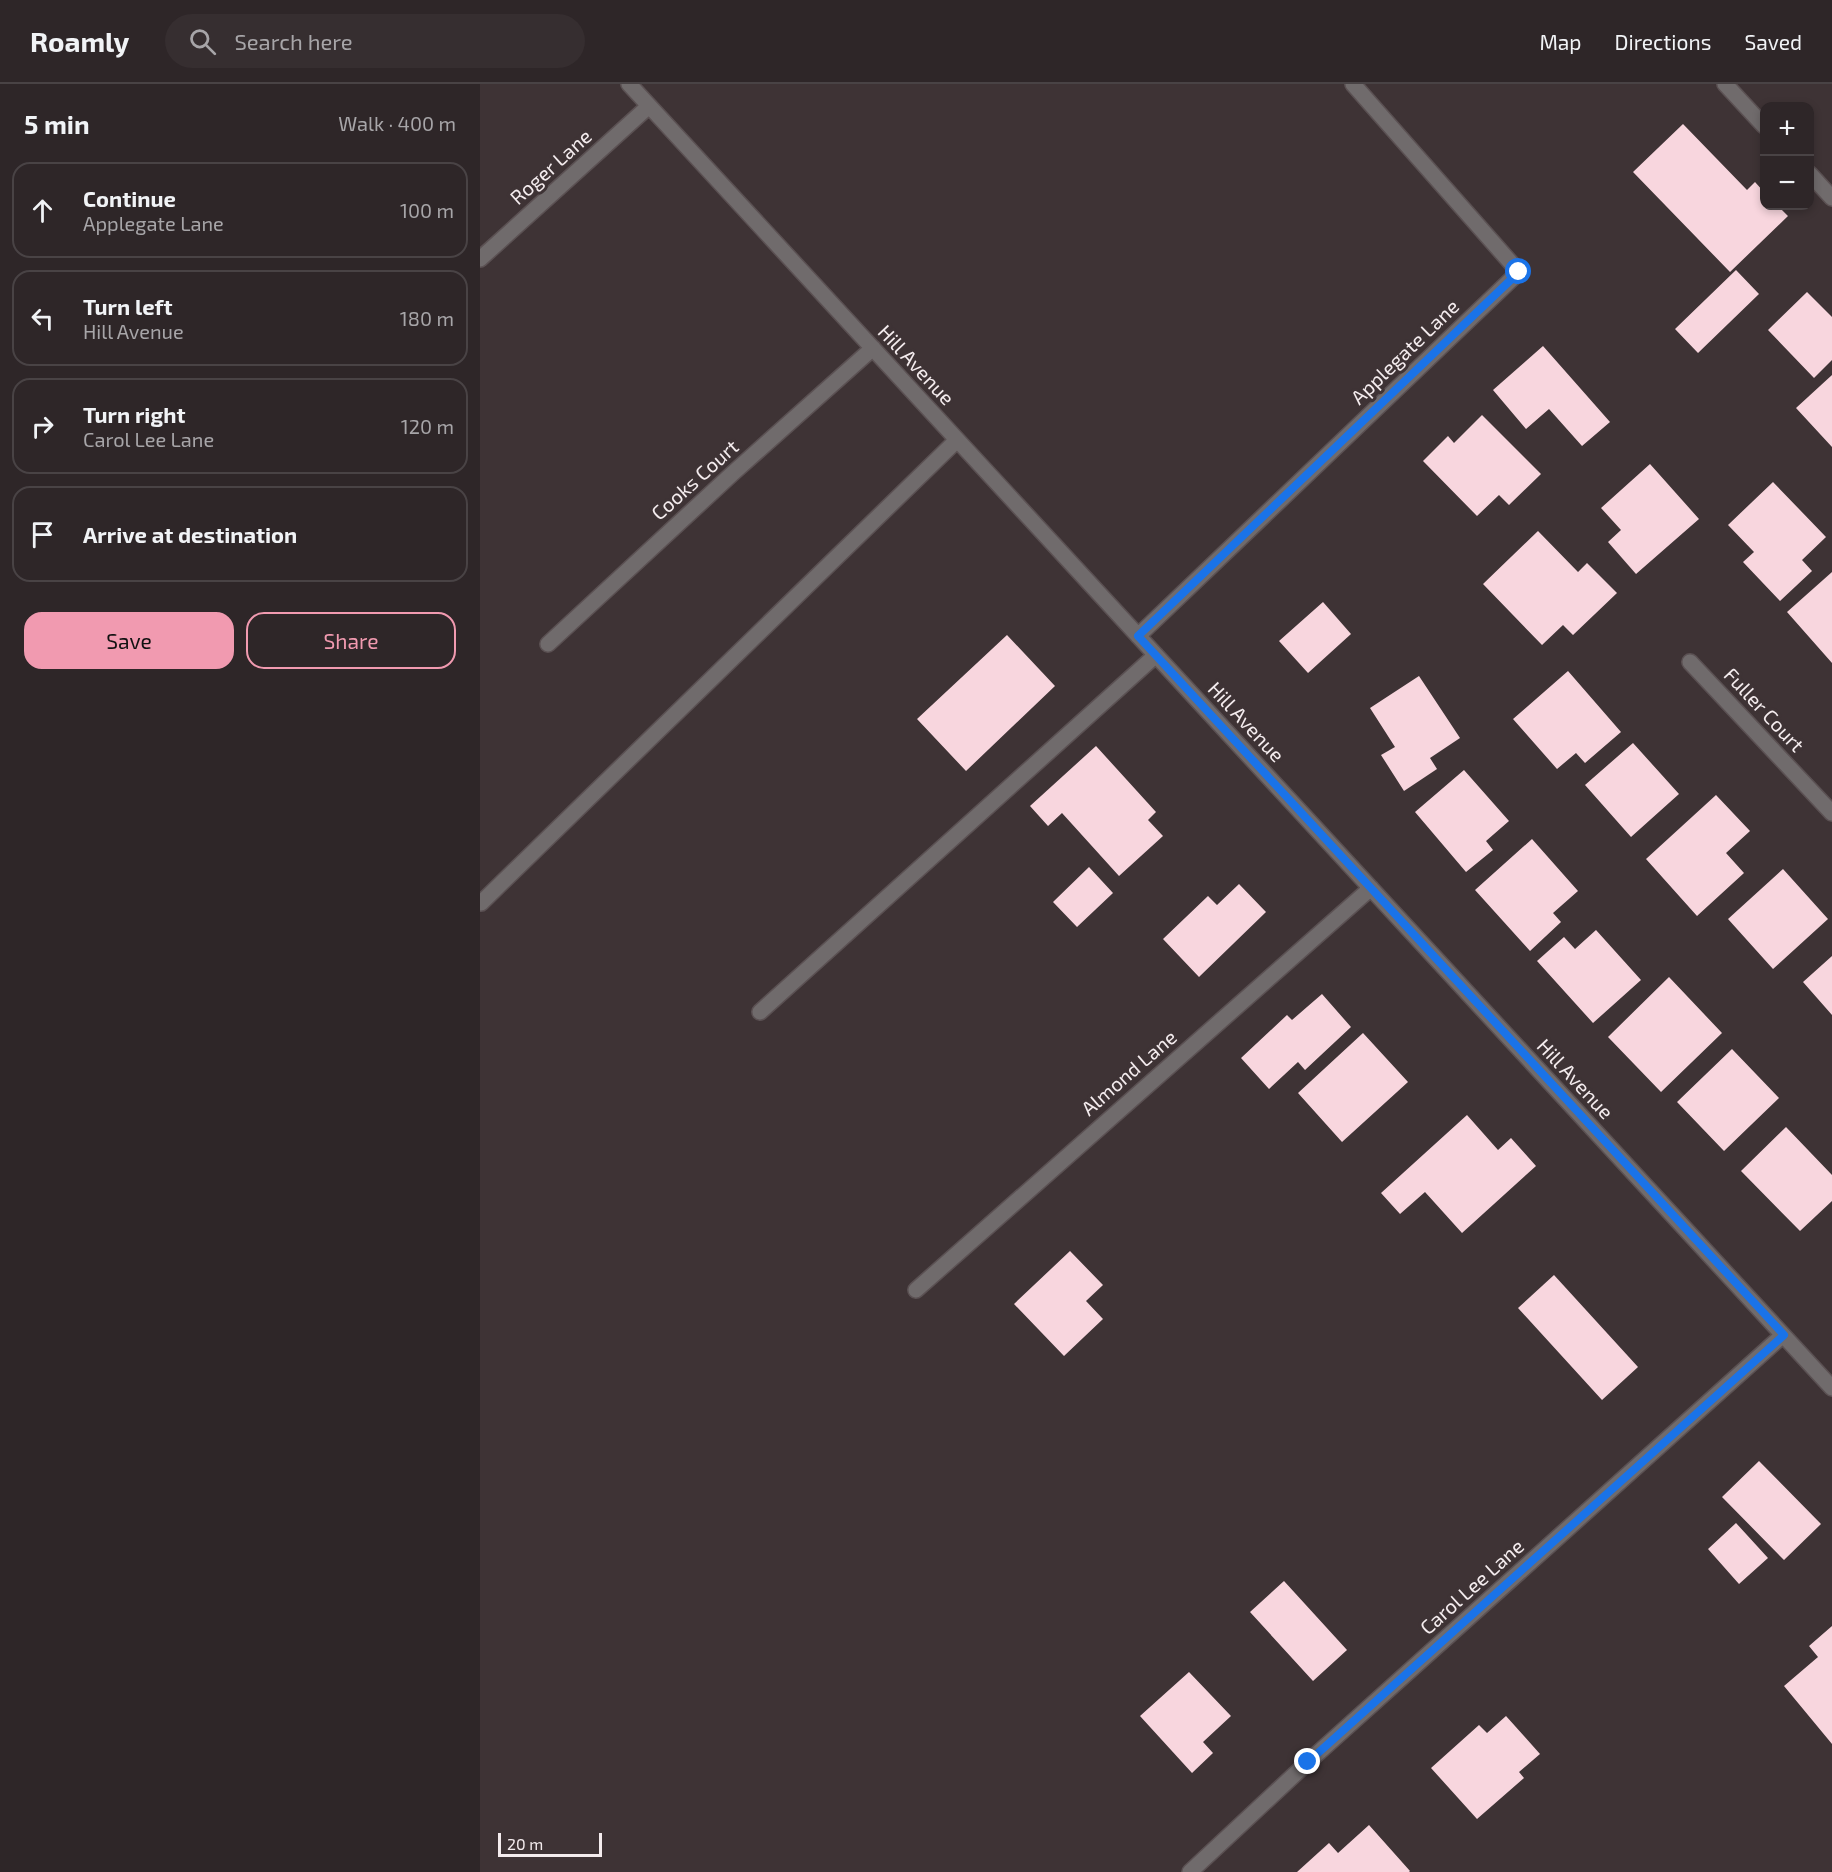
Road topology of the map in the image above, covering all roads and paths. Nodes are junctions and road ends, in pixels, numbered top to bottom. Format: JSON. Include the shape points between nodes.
{"nodes":[{"id":1,"x":629,"y":84,"type":"edge"},
{"id":2,"x":1353,"y":84,"type":"edge"},
{"id":3,"x":1725,"y":84,"type":"edge"},
{"id":4,"x":649,"y":106,"type":"junction"},
{"id":5,"x":1760,"y":122,"type":"edge"},
{"id":6,"x":1814,"y":179,"type":"edge"},
{"id":7,"x":1832,"y":198,"type":"edge"},
{"id":8,"x":480,"y":259,"type":"edge"},
{"id":9,"x":873,"y":348,"type":"junction"},
{"id":10,"x":957,"y":440,"type":"junction"},
{"id":11,"x":1138,"y":636,"type":"junction"},
{"id":12,"x":548,"y":644,"type":"dead end"},
{"id":13,"x":1156,"y":655,"type":"junction"},
{"id":14,"x":1690,"y":662,"type":"dead end"},
{"id":15,"x":1832,"y":813,"type":"edge"},
{"id":16,"x":1371,"y":888,"type":"junction"},
{"id":17,"x":481,"y":903,"type":"edge"},
{"id":18,"x":760,"y":1012,"type":"dead end"},
{"id":19,"x":916,"y":1290,"type":"dead end"},
{"id":20,"x":1784,"y":1335,"type":"junction"},
{"id":21,"x":1832,"y":1388,"type":"edge"},
{"id":22,"x":1190,"y":1872,"type":"edge"}],
"edges":[{"from":1,"to":4,"type":"street","name":"Hill Avenue"},
{"from":2,"to":11,"type":"street","name":"Applegate Lane","via":[[1519,272]]},
{"from":3,"to":5,"type":"street"},
{"from":4,"to":8,"type":"street","name":"Roger Lane"},
{"from":4,"to":9,"type":"street","name":"Hill Avenue"},
{"from":6,"to":7,"type":"street"},
{"from":9,"to":10,"type":"street","name":"Hill Avenue"},
{"from":9,"to":12,"type":"street","name":"Cooks Court"},
{"from":10,"to":11,"type":"street","name":"Hill Avenue"},
{"from":10,"to":17,"type":"street"},
{"from":11,"to":13,"type":"street","name":"Hill Avenue"},
{"from":13,"to":16,"type":"street","name":"Hill Avenue"},
{"from":13,"to":18,"type":"street"},
{"from":14,"to":15,"type":"street","name":"Fuller Court"},
{"from":16,"to":19,"type":"street","name":"Almond Lane"},
{"from":16,"to":20,"type":"street","name":"Hill Avenue"},
{"from":20,"to":21,"type":"street","name":"Hill Avenue"},
{"from":20,"to":22,"type":"street","name":"Carol Lee Lane"}]}
